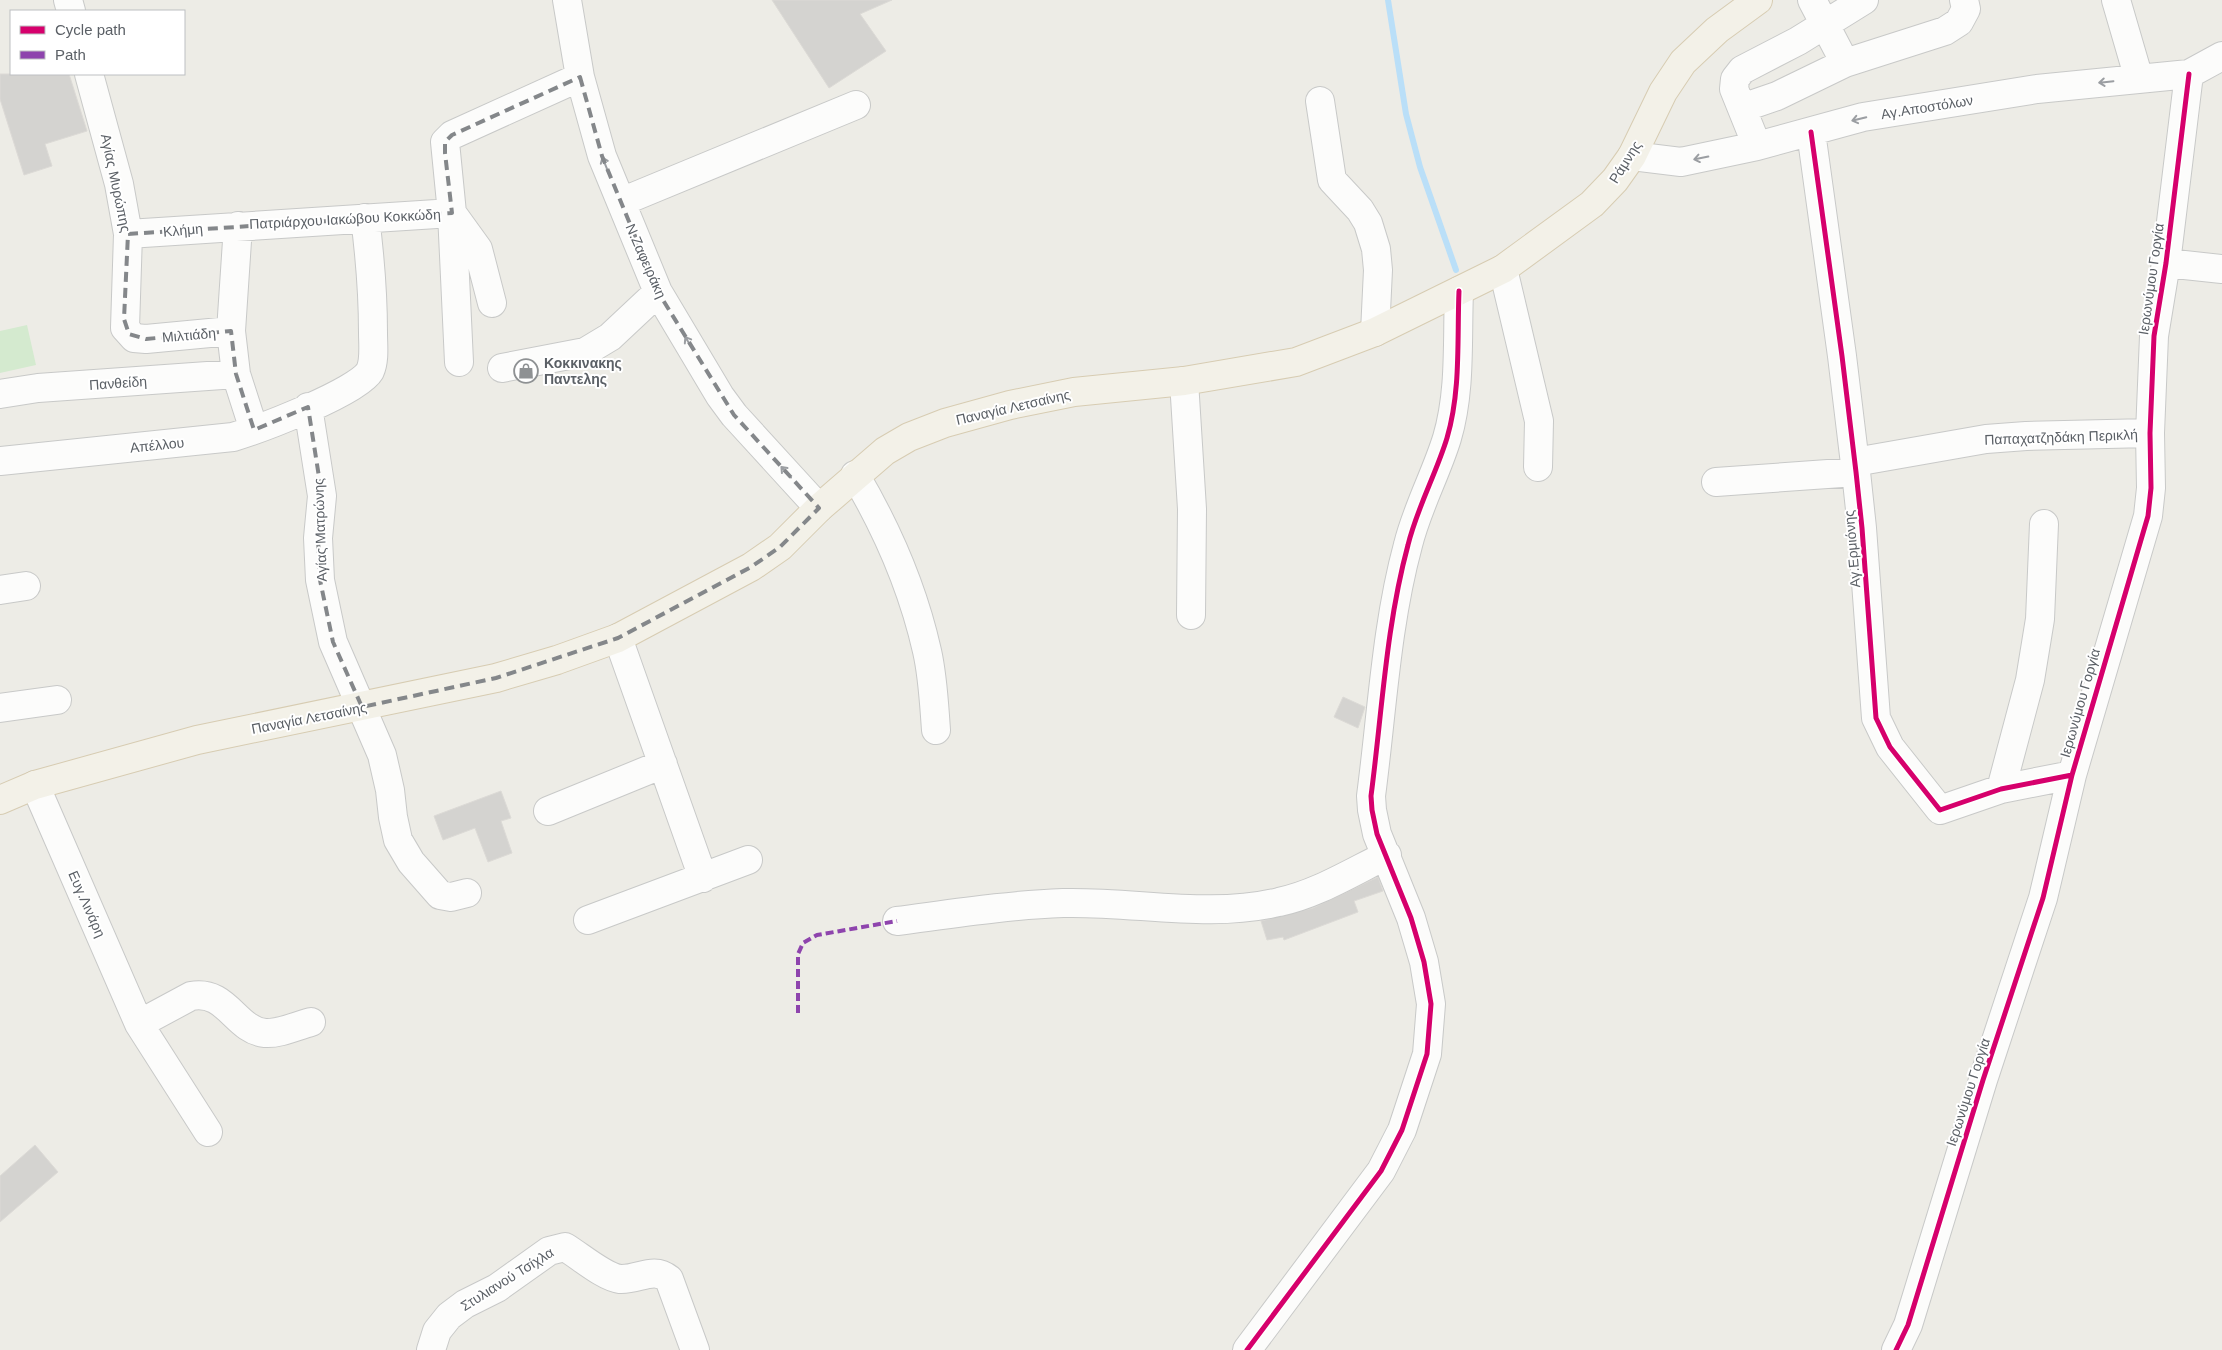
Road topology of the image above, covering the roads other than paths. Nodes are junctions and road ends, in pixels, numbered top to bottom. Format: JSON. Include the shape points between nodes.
{"nodes":[{"id":1,"x":566,"y":0,"type":"edge"},
{"id":2,"x":1758,"y":0,"type":"edge"},
{"id":3,"x":1812,"y":0,"type":"edge"},
{"id":4,"x":1864,"y":0,"type":"edge"},
{"id":5,"x":1964,"y":0,"type":"edge"},
{"id":6,"x":2116,"y":0,"type":"edge"},
{"id":7,"x":1826,"y":24,"type":"junction"},
{"id":8,"x":2222,"y":56,"type":"edge"},
{"id":9,"x":1845,"y":63,"type":"junction"},
{"id":10,"x":2189,"y":74,"type":"junction"},
{"id":11,"x":89,"y":75,"type":"edge"},
{"id":12,"x":580,"y":77,"type":"junction"},
{"id":13,"x":2139,"y":79,"type":"junction"},
{"id":14,"x":1320,"y":101,"type":"dead end"},
{"id":15,"x":856,"y":105,"type":"dead end"},
{"id":16,"x":1742,"y":108,"type":"junction"},
{"id":17,"x":1811,"y":132,"type":"junction"},
{"id":18,"x":1756,"y":146,"type":"junction"},
{"id":19,"x":1632,"y":156,"type":"junction"},
{"id":20,"x":620,"y":202,"type":"junction"},
{"id":21,"x":452,"y":213,"type":"junction"},
{"id":22,"x":365,"y":218,"type":"junction"},
{"id":23,"x":238,"y":226,"type":"junction"},
{"id":24,"x":128,"y":234,"type":"junction"},
{"id":25,"x":2166,"y":263,"type":"junction"},
{"id":26,"x":1504,"y":269,"type":"junction"},
{"id":27,"x":2222,"y":269,"type":"edge"},
{"id":28,"x":1459,"y":291,"type":"junction"},
{"id":29,"x":658,"y":292,"type":"junction"},
{"id":30,"x":492,"y":303,"type":"dead end"},
{"id":31,"x":231,"y":331,"type":"junction"},
{"id":32,"x":1375,"y":332,"type":"junction"},
{"id":33,"x":146,"y":339,"type":"joint"},
{"id":34,"x":459,"y":362,"type":"dead end"},
{"id":35,"x":502,"y":368,"type":"dead end"},
{"id":36,"x":236,"y":374,"type":"junction"},
{"id":37,"x":1184,"y":381,"type":"junction"},
{"id":38,"x":0,"y":394,"type":"edge"},
{"id":39,"x":308,"y":407,"type":"junction"},
{"id":40,"x":254,"y":430,"type":"junction"},
{"id":41,"x":2150,"y":433,"type":"junction"},
{"id":42,"x":0,"y":462,"type":"edge"},
{"id":43,"x":1538,"y":467,"type":"dead end"},
{"id":44,"x":1856,"y":467,"type":"junction"},
{"id":45,"x":855,"y":475,"type":"junction"},
{"id":46,"x":1716,"y":482,"type":"dead end"},
{"id":47,"x":819,"y":508,"type":"junction"},
{"id":48,"x":2044,"y":524,"type":"dead end"},
{"id":49,"x":1192,"y":615,"type":"dead end"},
{"id":50,"x":618,"y":638,"type":"junction"},
{"id":51,"x":57,"y":700,"type":"dead end"},
{"id":52,"x":362,"y":707,"type":"junction"},
{"id":53,"x":0,"y":708,"type":"edge"},
{"id":54,"x":936,"y":730,"type":"dead end"},
{"id":55,"x":663,"y":764,"type":"junction"},
{"id":56,"x":2072,"y":775,"type":"junction"},
{"id":57,"x":35,"y":784,"type":"junction"},
{"id":58,"x":2001,"y":789,"type":"junction"},
{"id":59,"x":0,"y":800,"type":"edge"},
{"id":60,"x":548,"y":811,"type":"dead end"},
{"id":61,"x":1387,"y":855,"type":"junction"},
{"id":62,"x":748,"y":860,"type":"dead end"},
{"id":63,"x":703,"y":878,"type":"junction"},
{"id":64,"x":467,"y":893,"type":"dead end"},
{"id":65,"x":588,"y":920,"type":"dead end"},
{"id":66,"x":897,"y":921,"type":"dead end"},
{"id":67,"x":311,"y":1022,"type":"dead end"},
{"id":68,"x":139,"y":1024,"type":"junction"},
{"id":69,"x":208,"y":1132,"type":"dead end"},
{"id":70,"x":432,"y":1350,"type":"edge"},
{"id":71,"x":695,"y":1350,"type":"edge"},
{"id":72,"x":1247,"y":1350,"type":"edge"},
{"id":73,"x":1896,"y":1350,"type":"edge"}],
"edges":[{"from":1,"to":12,"type":"street","name":"Ν.Ζαφειράκη"},
{"from":2,"to":19,"type":"main road","name":"Ράμνης","via":[[1717,30],[1683,62],[1662,92]]},
{"from":3,"to":7,"type":"street"},
{"from":4,"to":7,"type":"street"},
{"from":5,"to":9,"type":"street","via":[[1966,9],[1959,22],[1946,31]]},
{"from":6,"to":13,"type":"street"},
{"from":7,"to":9,"type":"street"},
{"from":7,"to":16,"type":"street","via":[[1742,70],[1735,79],[1734,89]]},
{"from":8,"to":10,"type":"street","name":"Αγ.Αποστόλων"},
{"from":9,"to":16,"type":"street","via":[[1777,96]]},
{"from":10,"to":13,"type":"street","name":"Αγ.Αποστόλων"},
{"from":10,"to":25,"type":"street","name":"Ιερωνύμου Γοργία"},
{"from":11,"to":24,"type":"street","name":"Αγίας Μυρώπης","via":[[119,184]]},
{"from":20,"to":12,"type":"street","name":"Ν.Ζαφειράκη","one_way":true,"via":[[602,156]]},
{"from":12,"to":21,"type":"street","name":"Πατριάρχου Ιακώβου Κοκκώδη","via":[[452,134],[445,142],[445,153]]},
{"from":13,"to":17,"type":"street","name":"Αγ.Αποστόλων","one_way":true,"via":[[2037,89],[1863,117]]},
{"from":14,"to":32,"type":"street","via":[[1332,180],[1360,210],[1376,249]]},
{"from":15,"to":20,"type":"street"},
{"from":16,"to":18,"type":"street"},
{"from":17,"to":18,"type":"street","name":"Αγ.Αποστόλων"},
{"from":17,"to":44,"type":"street","name":"Αγ.Ερμιόνης"},
{"from":18,"to":19,"type":"street","name":"Αγ.Αποστόλων","one_way":true,"via":[[1681,162]]},
{"from":19,"to":26,"type":"main road","name":"Ράμνης","via":[[1592,204]]},
{"from":20,"to":29,"type":"street","name":"Ν.Ζαφειράκη"},
{"from":21,"to":22,"type":"street","name":"Πατριάρχου Ιακώβου Κοκκώδη"},
{"from":21,"to":30,"type":"street","name":"Πατριάρχου Ιακώβου Κοκκώδη","via":[[478,249]]},
{"from":21,"to":34,"type":"street","name":"Πατριάρχου Ιακώβου Κοκκώδη"},
{"from":22,"to":23,"type":"street","name":"Πατριάρχου Ιακώβου Κοκκώδη"},
{"from":22,"to":39,"type":"street","name":"Απέλλου","via":[[373,287],[373,358],[370,370],[364,380]]},
{"from":23,"to":24,"type":"street","name":"Κλήμη"},
{"from":23,"to":31,"type":"street"},
{"from":24,"to":33,"type":"street","name":"Αγίας Μυρώπης","via":[[125,328],[134,338]]},
{"from":25,"to":27,"type":"street"},
{"from":25,"to":41,"type":"street","name":"Ιερωνύμου Γοργία","via":[[2154,336]]},
{"from":26,"to":28,"type":"main road","name":"Ράμνης"},
{"from":26,"to":43,"type":"street","via":[[1539,421]]},
{"from":28,"to":32,"type":"main road","name":"Παναγία Λετσαίνης"},
{"from":28,"to":61,"type":"street","via":[[1456,389],[1447,437],[1408,544],[1385,676],[1371,796],[1374,821]]},
{"from":29,"to":35,"type":"street","via":[[610,337],[585,352]]},
{"from":47,"to":29,"type":"street","name":"Ν.Ζαφειράκη","one_way":true,"via":[[734,415]]},
{"from":31,"to":33,"type":"street","name":"Μιλτιάδη"},
{"from":31,"to":36,"type":"street"},
{"from":32,"to":37,"type":"main road","name":"Παναγία Λετσαίνης","via":[[1296,362]]},
{"from":36,"to":38,"type":"street","name":"Πανθείδη","via":[[38,388]]},
{"from":36,"to":40,"type":"street"},
{"from":37,"to":45,"type":"main road","name":"Παναγία Λετσαίνης","via":[[1074,392],[974,414],[909,437]]},
{"from":37,"to":49,"type":"street","via":[[1192,509]]},
{"from":39,"to":40,"type":"street","name":"Απέλλου"},
{"from":39,"to":52,"type":"street","name":"Αγίας Ματρώνης","via":[[322,496],[318,538],[320,580],[333,642]]},
{"from":40,"to":42,"type":"street","name":"Απέλλου","via":[[233,437]]},
{"from":41,"to":44,"type":"street","name":"Παπαχατζηδάκη Περικλή","via":[[1986,439]]},
{"from":41,"to":56,"type":"street","name":"Ιερωνύμου Γοργία","via":[[2148,516]]},
{"from":44,"to":46,"type":"street","name":"Παπαχατζηδάκη Περικλή"},
{"from":44,"to":58,"type":"street","name":"Αγ.Ερμιόνης","via":[[1876,718],[1890,747],[1940,810]]},
{"from":45,"to":47,"type":"main road","name":"Παναγία Λετσαίνης"},
{"from":45,"to":54,"type":"street","via":[[876,511],[906,580],[927,650]]},
{"from":47,"to":50,"type":"main road","name":"Παναγία Λετσαίνης","via":[[780,547],[751,567]]},
{"from":48,"to":58,"type":"street","via":[[2040,619],[2030,680]]},
{"from":50,"to":52,"type":"main road","name":"Παναγία Λετσαίνης","via":[[496,678]]},
{"from":50,"to":55,"type":"street"},
{"from":51,"to":53,"type":"street"},
{"from":52,"to":57,"type":"main road","name":"Παναγία Λετσαίνης","via":[[197,740]]},
{"from":52,"to":64,"type":"street","name":"Αγίας Ματρώνης","via":[[382,755],[398,840],[411,862],[440,895],[451,897]]},
{"from":55,"to":60,"type":"street"},
{"from":55,"to":63,"type":"street"},
{"from":56,"to":58,"type":"street","name":"Αγ.Ερμιόνης"},
{"from":56,"to":73,"type":"street","name":"Ιερωνύμου Γοργία","via":[[2043,898],[1908,1325]]},
{"from":57,"to":59,"type":"main road","name":"Παναγία Λετσαίνης"},
{"from":57,"to":68,"type":"street","name":"Ευγ.Λινάρη"},
{"from":61,"to":66,"type":"street","via":[[1299,897],[1278,903],[1208,910],[1063,903]]},
{"from":61,"to":72,"type":"street","via":[[1412,918],[1430,990],[1427,1054],[1418,1088],[1381,1171]]},
{"from":62,"to":63,"type":"street"},
{"from":63,"to":65,"type":"street"},
{"from":67,"to":68,"type":"street","via":[[264,1033],[250,1028],[217,999],[198,995]]},
{"from":68,"to":69,"type":"street","name":"Ευγ.Λινάρη"},
{"from":70,"to":71,"type":"street","name":"Στυλιανού Τσίχλα","via":[[437,1331],[454,1312],[497,1288],[549,1251],[565,1247],[610,1276],[620,1279],[654,1272],[669,1279]]}]}
